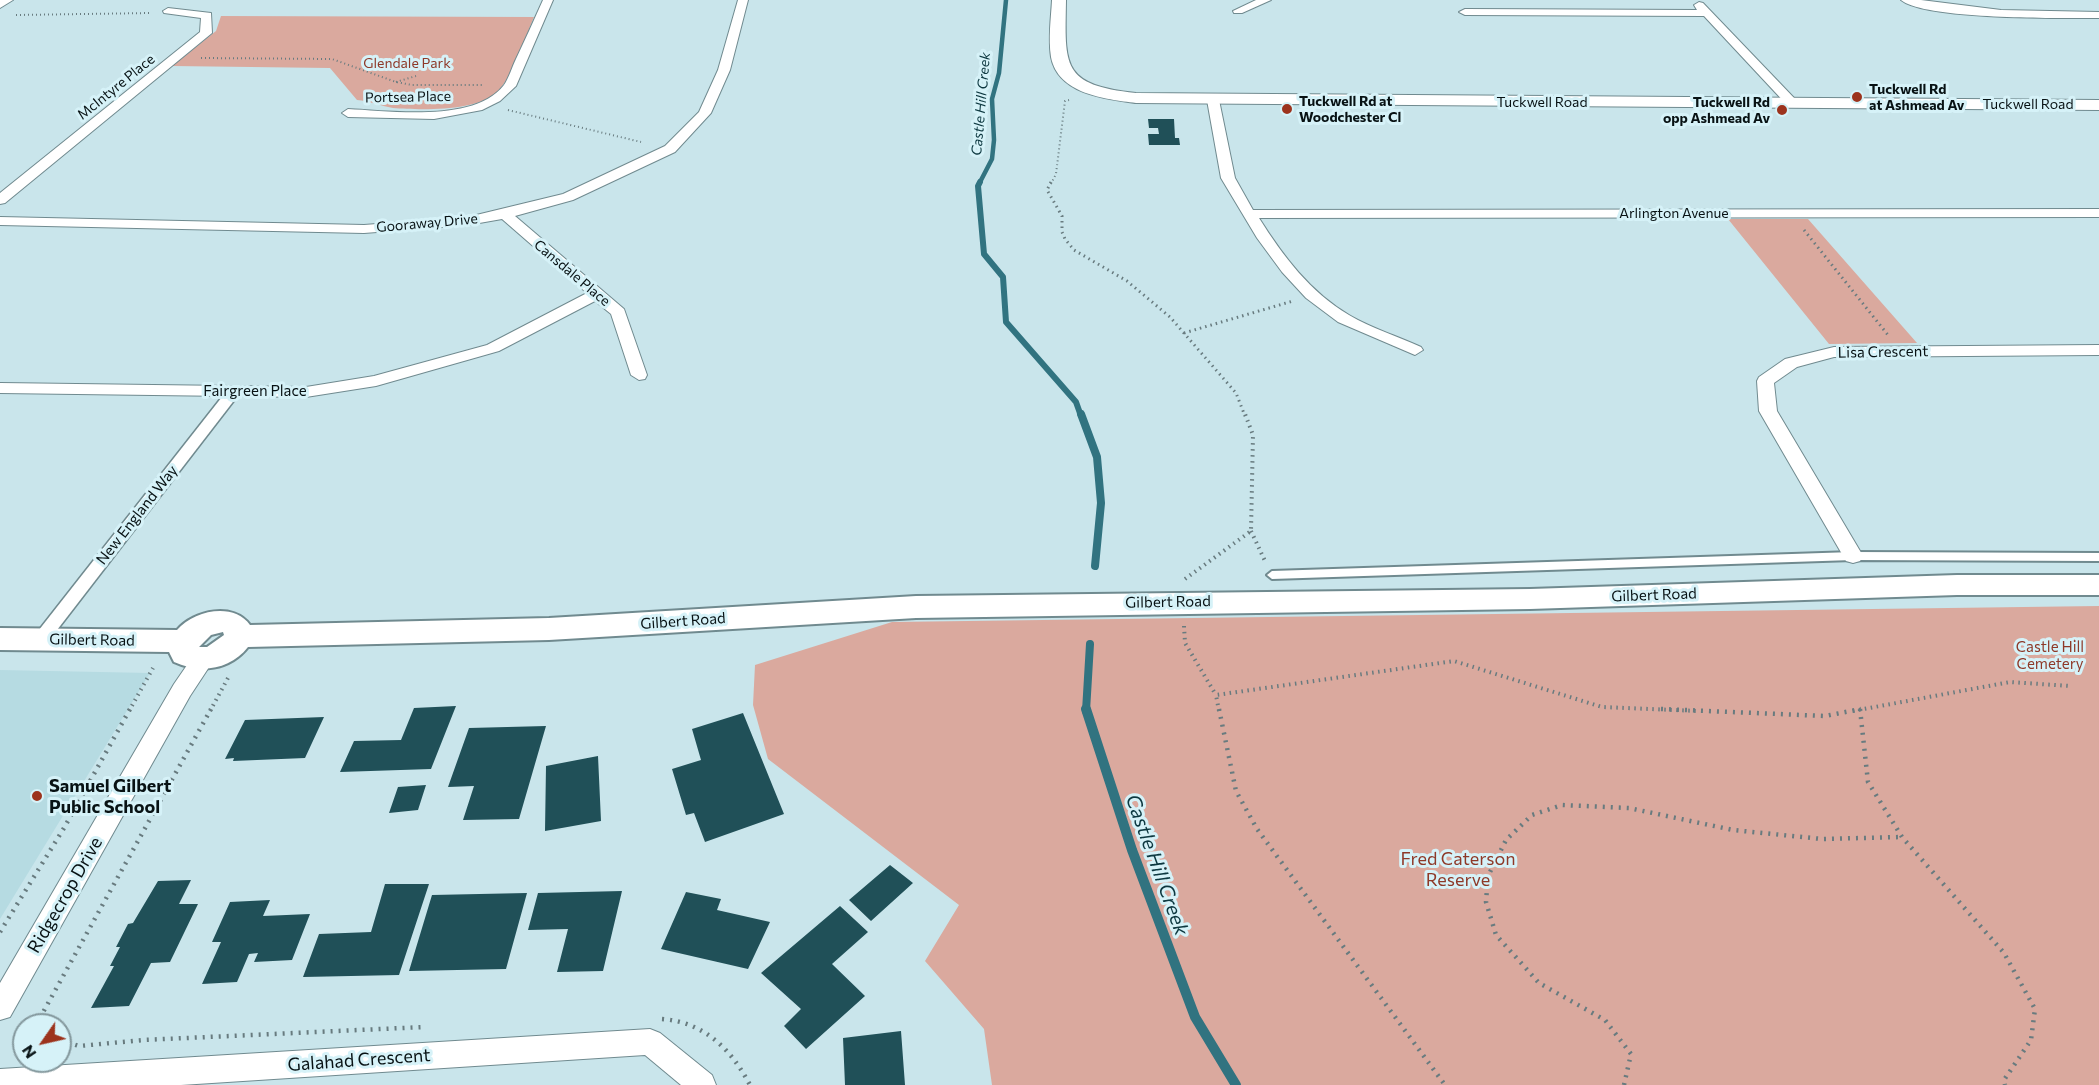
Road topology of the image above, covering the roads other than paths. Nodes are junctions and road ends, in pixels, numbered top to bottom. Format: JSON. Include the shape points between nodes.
{"nodes":[{"id":1,"x":8,"y":0,"type":"edge"},
{"id":2,"x":548,"y":0,"type":"edge"},
{"id":3,"x":743,"y":0,"type":"edge"},
{"id":4,"x":1059,"y":0,"type":"edge"},
{"id":5,"x":1266,"y":0,"type":"edge"},
{"id":6,"x":1695,"y":0,"type":"edge"},
{"id":7,"x":1905,"y":0,"type":"edge"},
{"id":8,"x":0,"y":5,"type":"edge"},
{"id":9,"x":168,"y":11,"type":"road end"},
{"id":10,"x":1238,"y":11,"type":"dead end"},
{"id":11,"x":1465,"y":12,"type":"dead end"},
{"id":12,"x":1706,"y":13,"type":"junction"},
{"id":13,"x":2099,"y":15,"type":"edge"},
{"id":14,"x":1213,"y":100,"type":"junction"},
{"id":15,"x":1792,"y":103,"type":"junction"},
{"id":16,"x":2099,"y":105,"type":"edge"},
{"id":17,"x":348,"y":113,"type":"dead end"},
{"id":18,"x":0,"y":200,"type":"edge"},
{"id":19,"x":2099,"y":213,"type":"edge"},
{"id":20,"x":505,"y":214,"type":"junction"},
{"id":21,"x":1249,"y":214,"type":"junction"},
{"id":22,"x":0,"y":221,"type":"edge"},
{"id":23,"x":598,"y":293,"type":"junction"},
{"id":24,"x":1415,"y":350,"type":"dead end"},
{"id":25,"x":2099,"y":350,"type":"edge"},
{"id":26,"x":639,"y":375,"type":"dead end"},
{"id":27,"x":0,"y":388,"type":"edge"},
{"id":28,"x":234,"y":391,"type":"junction"},
{"id":29,"x":1853,"y":556,"type":"junction"},
{"id":30,"x":2099,"y":557,"type":"edge"},
{"id":31,"x":1272,"y":575,"type":"road end"},
{"id":32,"x":2099,"y":585,"type":"edge"},
{"id":33,"x":0,"y":639,"type":"edge"},
{"id":34,"x":41,"y":639,"type":"junction"},
{"id":35,"x":194,"y":649,"type":"junction"},
{"id":36,"x":0,"y":1008,"type":"edge"},
{"id":37,"x":0,"y":1083,"type":"edge"},
{"id":38,"x":702,"y":1085,"type":"edge"}],
"edges":[{"from":1,"to":8,"type":"street"},
{"from":2,"to":17,"type":"street","name":"Portsea Place","via":[[510,87],[487,105],[437,114]]},
{"from":3,"to":20,"type":"street","name":"Gooraway Drive","via":[[724,70],[705,113],[670,149],[568,197]]},
{"from":4,"to":14,"type":"street","name":"Tuckwell Road","via":[[1059,60],[1065,72],[1079,83],[1095,91],[1147,99]]},
{"from":5,"to":10,"type":"street"},
{"from":6,"to":12,"type":"street"},
{"from":7,"to":13,"type":"street","via":[[1992,14]]},
{"from":9,"to":18,"type":"street","name":"McIntyre Place","via":[[207,15],[206,33]]},
{"from":11,"to":12,"type":"street"},
{"from":12,"to":15,"type":"street"},
{"from":14,"to":15,"type":"street","name":"Tuckwell Road"},
{"from":14,"to":21,"type":"street","via":[[1228,178]]},
{"from":15,"to":16,"type":"street","name":"Tuckwell Road"},
{"from":19,"to":21,"type":"street","name":"Arlington Avenue"},
{"from":20,"to":22,"type":"street","name":"Gooraway Drive","via":[[468,221],[364,229]]},
{"from":20,"to":23,"type":"street","name":"Cansdale Place"},
{"from":21,"to":24,"type":"street","via":[[1281,261],[1311,295],[1344,319]]},
{"from":23,"to":26,"type":"street","name":"Cansdale Place","via":[[618,312]]},
{"from":23,"to":28,"type":"street","name":"Fairgreen Place","via":[[493,348],[443,363],[376,381],[306,392]]},
{"from":25,"to":29,"type":"street","name":"Lisa Crescent","via":[[1834,352],[1791,363],[1765,381],[1768,411]]},
{"from":27,"to":28,"type":"street","name":"Fairgreen Place"},
{"from":28,"to":34,"type":"street","name":"New England Way"},
{"from":29,"to":30,"type":"lane"},
{"from":29,"to":31,"type":"lane"},
{"from":32,"to":35,"type":"main road","name":"Gilbert Road","via":[[1958,585],[1530,599],[916,607],[549,629],[238,636],[238,627],[233,623],[217,622],[198,628]]},
{"from":33,"to":34,"type":"main road","name":"Gilbert Road"},
{"from":34,"to":35,"type":"main road","name":"Gilbert Road"},
{"from":35,"to":36,"type":"street","name":"Ridgecrop Drive","via":[[182,690]]},
{"from":37,"to":38,"type":"street","name":"Galahad Crescent","via":[[650,1042]]}]}
